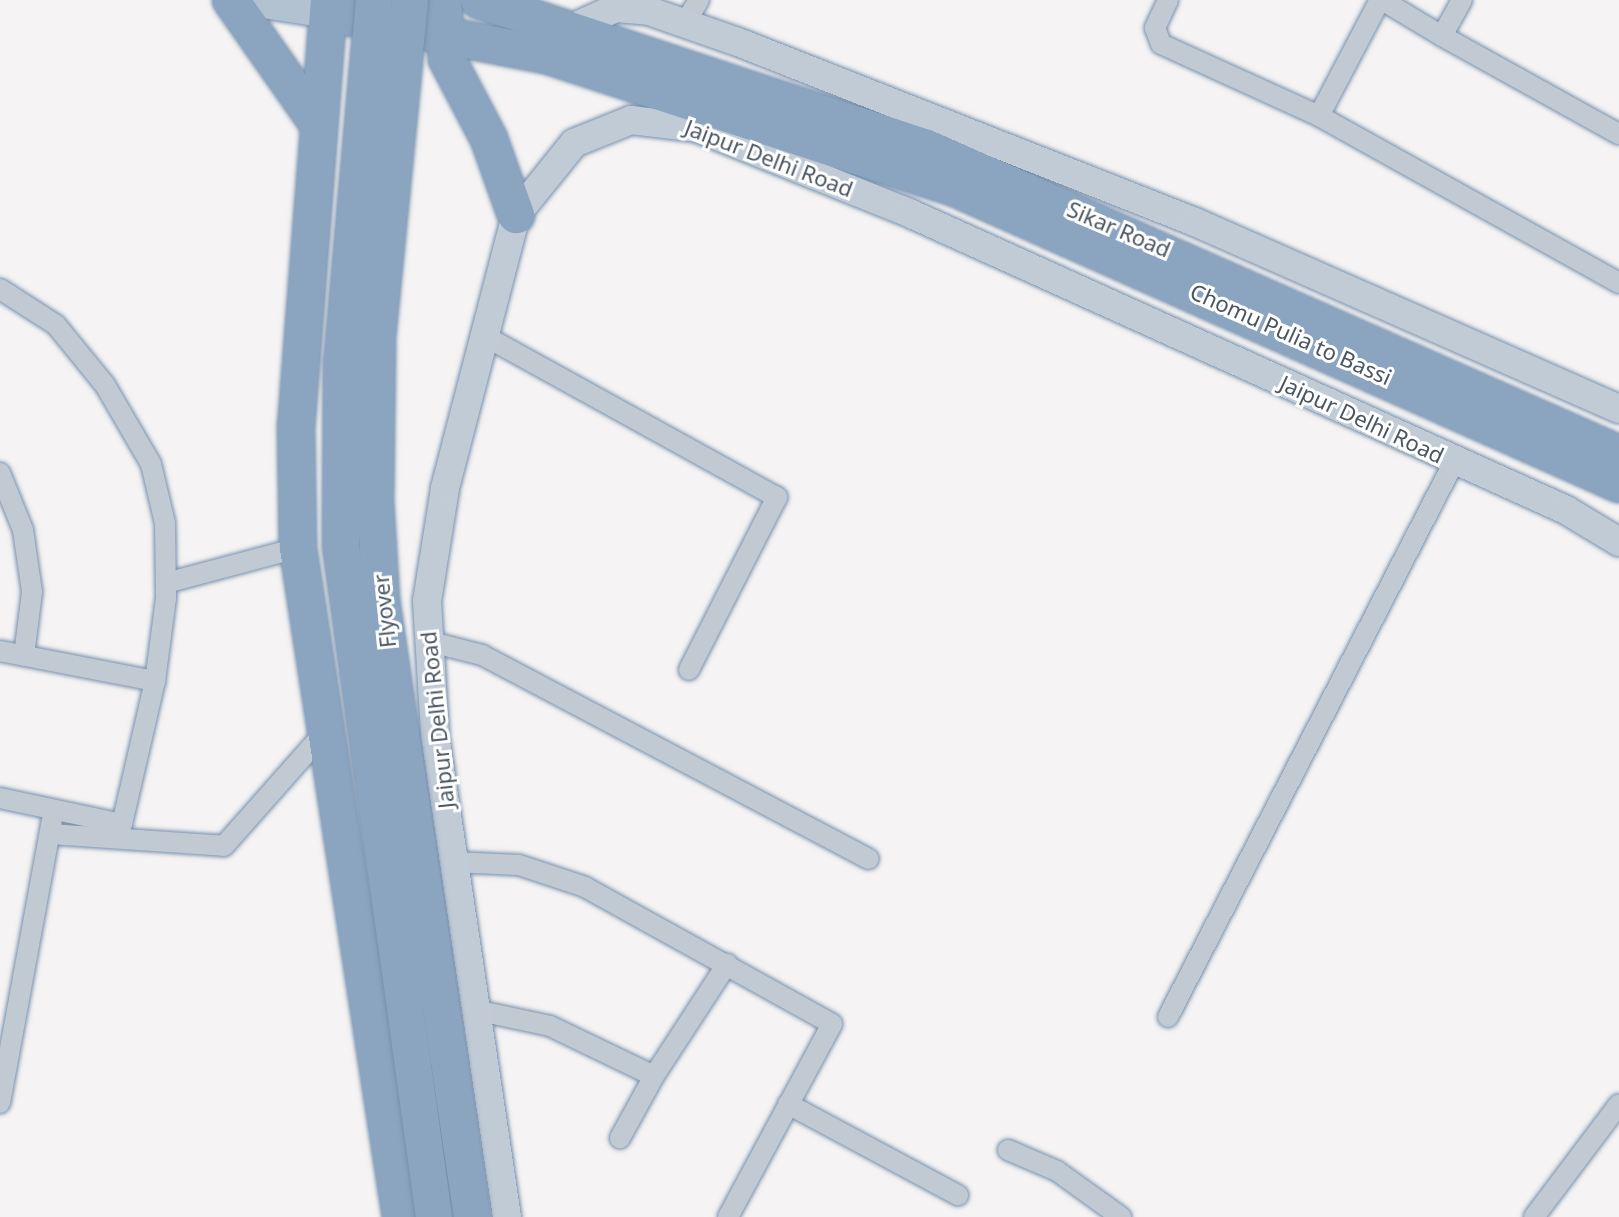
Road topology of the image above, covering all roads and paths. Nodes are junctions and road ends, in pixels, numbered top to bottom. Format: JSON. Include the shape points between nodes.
{"nodes":[{"id":1,"x":231,"y":0,"type":"edge"},
{"id":2,"x":244,"y":0,"type":"edge"},
{"id":3,"x":374,"y":0,"type":"edge"},
{"id":4,"x":410,"y":0,"type":"edge"},
{"id":5,"x":479,"y":0,"type":"edge"},
{"id":6,"x":1168,"y":0,"type":"edge"},
{"id":7,"x":1381,"y":0,"type":"edge"},
{"id":8,"x":1462,"y":0,"type":"edge"},
{"id":9,"x":328,"y":6,"type":"edge"},
{"id":10,"x":692,"y":11,"type":"edge"},
{"id":11,"x":442,"y":16,"type":"edge"},
{"id":12,"x":573,"y":22,"type":"edge"},
{"id":13,"x":1442,"y":36,"type":"junction"},
{"id":14,"x":1319,"y":116,"type":"junction"},
{"id":15,"x":316,"y":121,"type":"junction"},
{"id":16,"x":1619,"y":134,"type":"edge"},
{"id":17,"x":516,"y":215,"type":"junction"},
{"id":18,"x":1619,"y":283,"type":"edge"},
{"id":19,"x":0,"y":289,"type":"edge"},
{"id":20,"x":483,"y":335,"type":"junction"},
{"id":21,"x":1619,"y":409,"type":"edge"},
{"id":22,"x":1619,"y":454,"type":"edge"},
{"id":23,"x":1454,"y":462,"type":"junction"},
{"id":24,"x":0,"y":473,"type":"edge"},
{"id":25,"x":1619,"y":484,"type":"edge"},
{"id":26,"x":1619,"y":542,"type":"edge"},
{"id":27,"x":298,"y":548,"type":"junction"},
{"id":28,"x":166,"y":583,"type":"junction"},
{"id":29,"x":427,"y":641,"type":"junction"},
{"id":30,"x":0,"y":651,"type":"edge"},
{"id":31,"x":24,"y":655,"type":"junction"},
{"id":32,"x":689,"y":670,"type":"dead end"},
{"id":33,"x":155,"y":681,"type":"junction"},
{"id":34,"x":323,"y":734,"type":"junction"},
{"id":35,"x":0,"y":798,"type":"edge"},
{"id":36,"x":54,"y":809,"type":"junction"},
{"id":37,"x":50,"y":834,"type":"junction"},
{"id":38,"x":869,"y":859,"type":"dead end"},
{"id":39,"x":453,"y":862,"type":"junction"},
{"id":40,"x":727,"y":964,"type":"junction"},
{"id":41,"x":475,"y":1010,"type":"junction"},
{"id":42,"x":1168,"y":1017,"type":"dead end"},
{"id":43,"x":654,"y":1076,"type":"junction"},
{"id":44,"x":0,"y":1103,"type":"edge"},
{"id":45,"x":788,"y":1104,"type":"junction"},
{"id":46,"x":1619,"y":1104,"type":"edge"},
{"id":47,"x":620,"y":1138,"type":"dead end"},
{"id":48,"x":1008,"y":1150,"type":"dead end"},
{"id":49,"x":958,"y":1195,"type":"dead end"},
{"id":50,"x":734,"y":1215,"type":"edge"},
{"id":51,"x":401,"y":1217,"type":"edge"},
{"id":52,"x":434,"y":1217,"type":"edge"},
{"id":53,"x":472,"y":1217,"type":"edge"},
{"id":54,"x":507,"y":1217,"type":"edge"},
{"id":55,"x":1121,"y":1217,"type":"edge"},
{"id":56,"x":1534,"y":1217,"type":"edge"}],
"edges":[{"from":1,"to":15,"type":"highway"},
{"from":2,"to":9,"type":"main road"},
{"from":3,"to":52,"type":"highway","name":"Flyover","bridge":true,"via":[[342,363],[341,546]]},
{"from":4,"to":53,"type":"highway","name":"Flyover","bridge":true,"via":[[377,336],[375,502],[381,600]]},
{"from":5,"to":12,"type":"highway","name":"Sikar Road"},
{"from":6,"to":14,"type":"street","via":[[1155,28],[1161,44]]},
{"from":7,"to":13,"type":"street"},
{"from":7,"to":14,"type":"street"},
{"from":8,"to":13,"type":"street"},
{"from":9,"to":11,"type":"highway","name":"Chomu Pulia to Bassi"},
{"from":9,"to":15,"type":"highway"},
{"from":10,"to":12,"type":"main road","via":[[616,8]]},
{"from":10,"to":21,"type":"main road","via":[[1195,222]]},
{"from":11,"to":17,"type":"highway"},
{"from":11,"to":25,"type":"highway","name":"Chomu Pulia to Bassi","via":[[953,187]]},
{"from":12,"to":22,"type":"highway","name":"Sikar Road","via":[[927,148]]},
{"from":13,"to":16,"type":"street"},
{"from":14,"to":18,"type":"street"},
{"from":15,"to":27,"type":"highway","via":[[296,426]]},
{"from":17,"to":20,"type":"main road","name":"Jaipur Delhi Road"},
{"from":17,"to":23,"type":"main road","name":"Jaipur Delhi Road","via":[[543,174],[601,128],[662,119],[697,128],[907,212]]},
{"from":19,"to":28,"type":"street","via":[[56,325],[105,385],[151,464],[165,523]]},
{"from":20,"to":29,"type":"main road","name":"Jaipur Delhi Road","via":[[445,488]]},
{"from":20,"to":32,"type":"street","via":[[777,497]]},
{"from":23,"to":26,"type":"main road","name":"Jaipur Delhi Road"},
{"from":23,"to":42,"type":"street"},
{"from":24,"to":31,"type":"street","via":[[23,530],[32,592]]},
{"from":27,"to":28,"type":"street"},
{"from":27,"to":34,"type":"highway"},
{"from":28,"to":33,"type":"street"},
{"from":29,"to":38,"type":"street","via":[[482,655]]},
{"from":29,"to":39,"type":"main road","name":"Jaipur Delhi Road"},
{"from":30,"to":31,"type":"street"},
{"from":31,"to":33,"type":"street"},
{"from":33,"to":36,"type":"street","via":[[122,824]]},
{"from":34,"to":37,"type":"street","via":[[224,846]]},
{"from":34,"to":51,"type":"highway"},
{"from":35,"to":36,"type":"street"},
{"from":36,"to":37,"type":"street"},
{"from":37,"to":44,"type":"street"},
{"from":39,"to":40,"type":"street","via":[[519,865],[585,887]]},
{"from":39,"to":41,"type":"main road","name":"Jaipur Delhi Road"},
{"from":40,"to":43,"type":"street"},
{"from":40,"to":45,"type":"street","via":[[832,1024]]},
{"from":41,"to":43,"type":"street","via":[[550,1026]]},
{"from":41,"to":54,"type":"main road","name":"Jaipur Delhi Road"},
{"from":43,"to":47,"type":"street"},
{"from":45,"to":49,"type":"street"},
{"from":45,"to":50,"type":"street"},
{"from":46,"to":56,"type":"street"},
{"from":48,"to":55,"type":"street","via":[[1057,1171]]}]}
